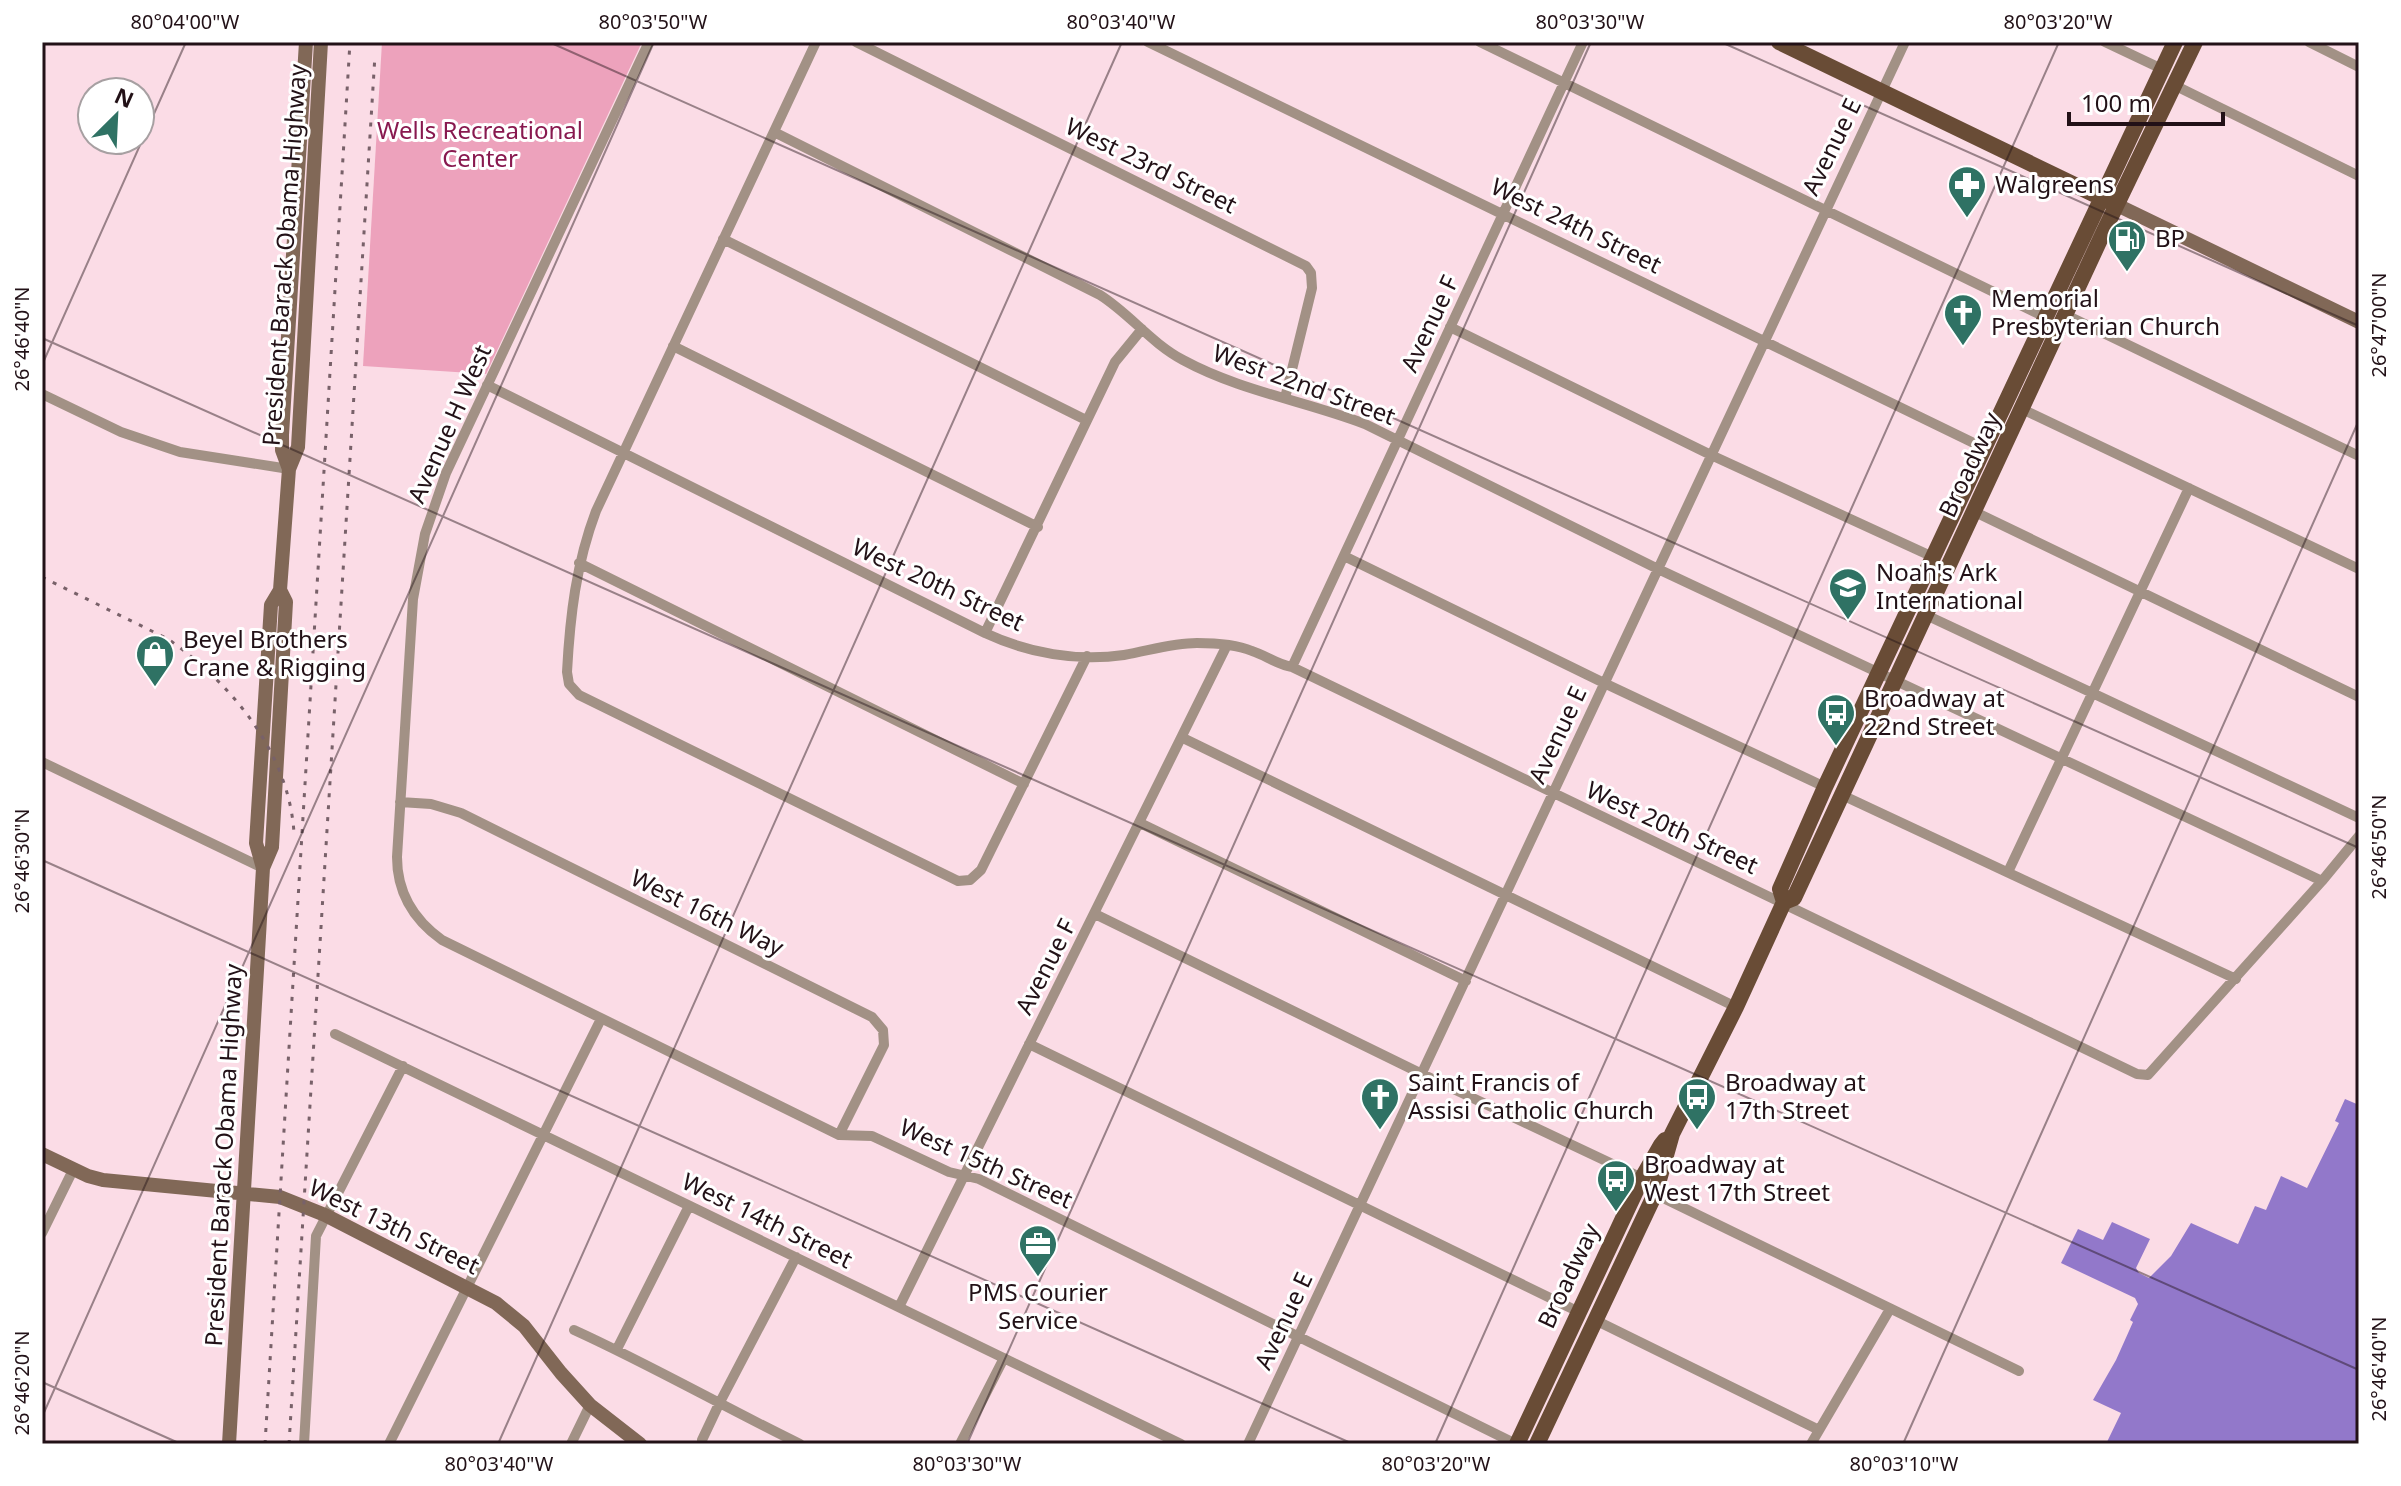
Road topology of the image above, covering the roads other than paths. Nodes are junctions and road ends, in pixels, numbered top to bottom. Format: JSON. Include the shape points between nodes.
{"nodes":[{"id":1,"x":306,"y":42,"type":"edge"},
{"id":2,"x":321,"y":42,"type":"edge"},
{"id":3,"x":649,"y":42,"type":"edge"},
{"id":4,"x":816,"y":42,"type":"edge"},
{"id":5,"x":856,"y":42,"type":"edge"},
{"id":6,"x":1148,"y":42,"type":"edge"},
{"id":7,"x":1480,"y":42,"type":"edge"},
{"id":8,"x":1583,"y":42,"type":"edge"},
{"id":9,"x":1779,"y":42,"type":"edge"},
{"id":10,"x":1905,"y":42,"type":"edge"},
{"id":11,"x":2105,"y":42,"type":"edge"},
{"id":12,"x":2175,"y":42,"type":"edge"},
{"id":13,"x":2195,"y":42,"type":"edge"},
{"id":14,"x":2309,"y":42,"type":"edge"},
{"id":15,"x":2359,"y":67,"type":"edge"},
{"id":16,"x":2162,"y":69,"type":"junction"},
{"id":17,"x":1564,"y":83,"type":"junction"},
{"id":18,"x":2174,"y":85,"type":"junction"},
{"id":19,"x":1881,"y":91,"type":"junction"},
{"id":20,"x":774,"y":132,"type":"junction"},
{"id":21,"x":2359,"y":176,"type":"edge"},
{"id":22,"x":2109,"y":201,"type":"junction"},
{"id":23,"x":1824,"y":210,"type":"junction"},
{"id":24,"x":1504,"y":213,"type":"junction"},
{"id":25,"x":723,"y":239,"type":"junction"},
{"id":26,"x":2066,"y":315,"type":"junction"},
{"id":27,"x":2045,"y":317,"type":"junction"},
{"id":28,"x":2359,"y":322,"type":"edge"},
{"id":29,"x":1450,"y":327,"type":"junction"},
{"id":30,"x":1142,"y":329,"type":"junction"},
{"id":31,"x":1765,"y":340,"type":"junction"},
{"id":32,"x":673,"y":346,"type":"junction"},
{"id":33,"x":487,"y":385,"type":"junction"},
{"id":34,"x":42,"y":394,"type":"edge"},
{"id":35,"x":1285,"y":398,"type":"junction"},
{"id":36,"x":2022,"y":409,"type":"junction"},
{"id":37,"x":1086,"y":420,"type":"junction"},
{"id":38,"x":1398,"y":440,"type":"junction"},
{"id":39,"x":1984,"y":448,"type":"junction"},
{"id":40,"x":622,"y":453,"type":"junction"},
{"id":41,"x":1711,"y":455,"type":"junction"},
{"id":42,"x":2359,"y":456,"type":"edge"},
{"id":43,"x":289,"y":469,"type":"junction"},
{"id":44,"x":2189,"y":488,"type":"junction"},
{"id":45,"x":1975,"y":512,"type":"junction"},
{"id":46,"x":1038,"y":527,"type":"junction"},
{"id":47,"x":1344,"y":556,"type":"junction"},
{"id":48,"x":1933,"y":557,"type":"junction"},
{"id":49,"x":579,"y":563,"type":"junction"},
{"id":50,"x":1658,"y":569,"type":"junction"},
{"id":51,"x":2359,"y":569,"type":"edge"},
{"id":52,"x":2140,"y":591,"type":"junction"},
{"id":53,"x":1926,"y":615,"type":"junction"},
{"id":54,"x":985,"y":633,"type":"junction"},
{"id":55,"x":1227,"y":645,"type":"junction"},
{"id":56,"x":1087,"y":656,"type":"junction"},
{"id":57,"x":1292,"y":667,"type":"junction"},
{"id":58,"x":1879,"y":671,"type":"junction"},
{"id":59,"x":1896,"y":680,"type":"junction"},
{"id":60,"x":1604,"y":683,"type":"junction"},
{"id":61,"x":2091,"y":692,"type":"junction"},
{"id":62,"x":2359,"y":697,"type":"edge"},
{"id":63,"x":1183,"y":738,"type":"junction"},
{"id":64,"x":2061,"y":758,"type":"junction"},
{"id":65,"x":42,"y":762,"type":"edge"},
{"id":66,"x":1024,"y":784,"type":"junction"},
{"id":67,"x":1825,"y":787,"type":"junction"},
{"id":68,"x":1553,"y":794,"type":"junction"},
{"id":69,"x":1842,"y":795,"type":"junction"},
{"id":70,"x":400,"y":802,"type":"junction"},
{"id":71,"x":2359,"y":818,"type":"edge"},
{"id":72,"x":1140,"y":823,"type":"junction"},
{"id":73,"x":2359,"y":836,"type":"edge"},
{"id":74,"x":263,"y":868,"type":"junction"},
{"id":75,"x":2008,"y":872,"type":"junction"},
{"id":76,"x":2322,"y":881,"type":"junction"},
{"id":77,"x":1505,"y":896,"type":"junction"},
{"id":78,"x":406,"y":899,"type":"joint"},
{"id":79,"x":1784,"y":902,"type":"junction"},
{"id":80,"x":1095,"y":914,"type":"junction"},
{"id":81,"x":2236,"y":979,"type":"junction"},
{"id":82,"x":1466,"y":981,"type":"junction"},
{"id":83,"x":1736,"y":1007,"type":"junction"},
{"id":84,"x":601,"y":1019,"type":"junction"},
{"id":85,"x":335,"y":1034,"type":"dead end"},
{"id":86,"x":1029,"y":1044,"type":"junction"},
{"id":87,"x":403,"y":1066,"type":"junction"},
{"id":88,"x":1422,"y":1074,"type":"junction"},
{"id":89,"x":542,"y":1134,"type":"junction"},
{"id":90,"x":1672,"y":1134,"type":"junction"},
{"id":91,"x":839,"y":1135,"type":"junction"},
{"id":92,"x":42,"y":1154,"type":"edge"},
{"id":93,"x":73,"y":1170,"type":"junction"},
{"id":94,"x":966,"y":1176,"type":"junction"},
{"id":95,"x":1642,"y":1178,"type":"junction"},
{"id":96,"x":244,"y":1194,"type":"junction"},
{"id":97,"x":1655,"y":1194,"type":"junction"},
{"id":98,"x":1361,"y":1205,"type":"junction"},
{"id":99,"x":689,"y":1206,"type":"junction"},
{"id":100,"x":325,"y":1215,"type":"junction"},
{"id":101,"x":42,"y":1233,"type":"edge"},
{"id":102,"x":796,"y":1257,"type":"junction"},
{"id":103,"x":467,"y":1286,"type":"junction"},
{"id":104,"x":899,"y":1307,"type":"junction"},
{"id":105,"x":1890,"y":1309,"type":"junction"},
{"id":106,"x":1579,"y":1312,"type":"junction"},
{"id":107,"x":1595,"y":1320,"type":"junction"},
{"id":108,"x":574,"y":1330,"type":"dead end"},
{"id":109,"x":1298,"y":1337,"type":"junction"},
{"id":110,"x":617,"y":1349,"type":"junction"},
{"id":111,"x":1004,"y":1358,"type":"junction"},
{"id":112,"x":2019,"y":1371,"type":"dead end"},
{"id":113,"x":719,"y":1404,"type":"junction"},
{"id":114,"x":590,"y":1405,"type":"junction"},
{"id":115,"x":1819,"y":1430,"type":"junction"},
{"id":116,"x":702,"y":1440,"type":"dead end"},
{"id":117,"x":229,"y":1444,"type":"edge"},
{"id":118,"x":304,"y":1444,"type":"edge"},
{"id":119,"x":389,"y":1444,"type":"edge"},
{"id":120,"x":571,"y":1444,"type":"edge"},
{"id":121,"x":640,"y":1444,"type":"edge"},
{"id":122,"x":800,"y":1444,"type":"edge"},
{"id":123,"x":960,"y":1444,"type":"edge"},
{"id":124,"x":1181,"y":1444,"type":"edge"},
{"id":125,"x":1248,"y":1444,"type":"edge"},
{"id":126,"x":1516,"y":1444,"type":"edge"},
{"id":127,"x":1537,"y":1444,"type":"edge"},
{"id":128,"x":1811,"y":1444,"type":"edge"}],
"edges":[{"from":1,"to":43,"type":"main road","name":"President Barack Obama Highway","via":[[282,435]]},
{"from":2,"to":43,"type":"main road","name":"President Barack Obama Highway","via":[[298,447]]},
{"from":3,"to":33,"type":"street","name":"Avenue H West"},
{"from":4,"to":20,"type":"street"},
{"from":5,"to":35,"type":"street","name":"West 23rd Street","via":[[1306,266],[1312,288]]},
{"from":6,"to":24,"type":"street","name":"West 24th Street"},
{"from":7,"to":17,"type":"street"},
{"from":8,"to":17,"type":"street","name":"Avenue F"},
{"from":9,"to":19,"type":"main road"},
{"from":10,"to":19,"type":"street","name":"Avenue E"},
{"from":11,"to":16,"type":"street"},
{"from":12,"to":16,"type":"main road","name":"Broadway"},
{"from":13,"to":18,"type":"main road","name":"Broadway"},
{"from":14,"to":15,"type":"street"},
{"from":16,"to":22,"type":"main road","name":"Broadway"},
{"from":17,"to":23,"type":"street"},
{"from":17,"to":24,"type":"street","name":"Avenue F"},
{"from":18,"to":21,"type":"street"},
{"from":18,"to":22,"type":"main road","name":"Broadway"},
{"from":19,"to":22,"type":"main road"},
{"from":19,"to":23,"type":"street","name":"Avenue E"},
{"from":20,"to":25,"type":"street"},
{"from":20,"to":30,"type":"street","name":"West 22nd Street","via":[[1100,295]]},
{"from":22,"to":26,"type":"main road","name":"Broadway"},
{"from":22,"to":27,"type":"main road","name":"Broadway"},
{"from":22,"to":28,"type":"main road"},
{"from":23,"to":27,"type":"street"},
{"from":23,"to":31,"type":"street","name":"Avenue E"},
{"from":24,"to":29,"type":"street","name":"Avenue F"},
{"from":24,"to":31,"type":"street","name":"West 24th Street"},
{"from":25,"to":32,"type":"street"},
{"from":25,"to":37,"type":"street"},
{"from":26,"to":36,"type":"main road","name":"Broadway"},
{"from":26,"to":42,"type":"street"},
{"from":27,"to":39,"type":"main road","name":"Broadway"},
{"from":29,"to":38,"type":"street","name":"Avenue F"},
{"from":29,"to":41,"type":"street"},
{"from":30,"to":35,"type":"street","name":"West 22nd Street","via":[[1184,361]]},
{"from":30,"to":37,"type":"street","via":[[1115,362]]},
{"from":31,"to":39,"type":"street","name":"West 24th Street"},
{"from":31,"to":41,"type":"street","name":"Avenue E"},
{"from":32,"to":40,"type":"street"},
{"from":32,"to":46,"type":"street"},
{"from":33,"to":40,"type":"street","name":"West 20th Street"},
{"from":33,"to":70,"type":"street","name":"Avenue H West","via":[[442,483],[418,566]]},
{"from":34,"to":43,"type":"street","via":[[121,432],[180,452]]},
{"from":35,"to":38,"type":"street","name":"West 22nd Street"},
{"from":36,"to":44,"type":"street"},
{"from":36,"to":45,"type":"main road","name":"Broadway"},
{"from":37,"to":46,"type":"street"},
{"from":38,"to":47,"type":"street","name":"Avenue F"},
{"from":38,"to":50,"type":"street","name":"West 22nd Street"},
{"from":39,"to":48,"type":"main road","name":"Broadway"},
{"from":40,"to":49,"type":"street"},
{"from":40,"to":54,"type":"street","name":"West 20th Street"},
{"from":41,"to":48,"type":"street"},
{"from":41,"to":50,"type":"street","name":"Avenue E"},
{"from":43,"to":74,"type":"main road","name":"President Barack Obama Highway","via":[[280,590],[271,605],[256,843]]},
{"from":44,"to":51,"type":"street"},
{"from":44,"to":52,"type":"street"},
{"from":45,"to":52,"type":"street"},
{"from":45,"to":53,"type":"main road","name":"Broadway"},
{"from":46,"to":54,"type":"street"},
{"from":47,"to":57,"type":"street","name":"Avenue F"},
{"from":47,"to":60,"type":"street"},
{"from":48,"to":58,"type":"main road","name":"Broadway"},
{"from":49,"to":66,"type":"street"},
{"from":49,"to":66,"type":"street","via":[[567,672],[573,690],[950,879],[970,880],[981,870]]},
{"from":50,"to":58,"type":"street","name":"West 22nd Street"},
{"from":50,"to":60,"type":"street","name":"Avenue E"},
{"from":52,"to":61,"type":"street"},
{"from":52,"to":62,"type":"street"},
{"from":53,"to":59,"type":"main road","name":"Broadway"},
{"from":53,"to":61,"type":"street"},
{"from":54,"to":56,"type":"street","name":"West 20th Street","via":[[1053,655]]},
{"from":55,"to":56,"type":"street","name":"West 20th Street","via":[[1197,643]]},
{"from":55,"to":57,"type":"street","name":"West 20th Street"},
{"from":55,"to":63,"type":"street","name":"Avenue F"},
{"from":56,"to":66,"type":"street"},
{"from":57,"to":68,"type":"street","name":"West 20th Street"},
{"from":58,"to":59,"type":"street","name":"West 22nd Street"},
{"from":58,"to":67,"type":"main road","name":"Broadway"},
{"from":59,"to":64,"type":"street","name":"West 22nd Street"},
{"from":59,"to":69,"type":"main road","name":"Broadway"},
{"from":60,"to":67,"type":"street"},
{"from":60,"to":68,"type":"street","name":"Avenue E"},
{"from":61,"to":64,"type":"street"},
{"from":61,"to":71,"type":"street"},
{"from":63,"to":72,"type":"street","name":"Avenue F"},
{"from":63,"to":77,"type":"street"},
{"from":64,"to":75,"type":"street"},
{"from":64,"to":76,"type":"street","name":"West 22nd Street"},
{"from":65,"to":74,"type":"street"},
{"from":67,"to":79,"type":"main road","name":"Broadway","via":[[1780,889]]},
{"from":68,"to":77,"type":"street","name":"Avenue E"},
{"from":68,"to":79,"type":"street","name":"West 20th Street"},
{"from":69,"to":75,"type":"street"},
{"from":69,"to":79,"type":"main road","name":"Broadway","via":[[1794,898]]},
{"from":70,"to":78,"type":"street","name":"Avenue H West","via":[[397,865]]},
{"from":70,"to":91,"type":"street","name":"West 16th Way","via":[[461,813],[872,1017],[883,1030],[884,1045]]},
{"from":72,"to":80,"type":"street","name":"Avenue F"},
{"from":72,"to":82,"type":"street"},
{"from":73,"to":76,"type":"street"},
{"from":74,"to":96,"type":"main road","name":"President Barack Obama Highway"},
{"from":75,"to":81,"type":"street"},
{"from":76,"to":81,"type":"street"},
{"from":77,"to":82,"type":"street","name":"Avenue E"},
{"from":77,"to":83,"type":"street"},
{"from":78,"to":84,"type":"street","name":"West 15th Street","via":[[419,920],[442,940]]},
{"from":79,"to":81,"type":"street","name":"West 20th Street","via":[[2137,1074],[2148,1075]]},
{"from":79,"to":83,"type":"main road","name":"Broadway"},
{"from":80,"to":86,"type":"street","name":"Avenue F"},
{"from":80,"to":88,"type":"street"},
{"from":82,"to":88,"type":"street","name":"Avenue E"},
{"from":83,"to":90,"type":"main road","name":"Broadway"},
{"from":84,"to":89,"type":"street"},
{"from":84,"to":91,"type":"street","name":"West 15th Street"},
{"from":85,"to":87,"type":"street","name":"West 14th Street"},
{"from":86,"to":94,"type":"street","name":"Avenue F"},
{"from":86,"to":98,"type":"street"},
{"from":87,"to":89,"type":"street","name":"West 14th Street"},
{"from":87,"to":100,"type":"street"},
{"from":88,"to":95,"type":"street"},
{"from":88,"to":98,"type":"street","name":"Avenue E"},
{"from":89,"to":99,"type":"street","name":"West 14th Street"},
{"from":89,"to":103,"type":"street"},
{"from":90,"to":95,"type":"main road","name":"Broadway"},
{"from":90,"to":97,"type":"main road","name":"Broadway"},
{"from":91,"to":94,"type":"street","name":"West 15th Street","via":[[872,1136]]},
{"from":92,"to":93,"type":"main road","name":"West 13th Street"},
{"from":93,"to":96,"type":"main road","name":"West 13th Street","via":[[103,1180]]},
{"from":93,"to":101,"type":"street"},
{"from":94,"to":104,"type":"street","name":"Avenue F"},
{"from":94,"to":109,"type":"street","name":"West 15th Street"},
{"from":95,"to":106,"type":"main road","name":"Broadway"},
{"from":96,"to":100,"type":"main road","name":"West 13th Street","via":[[280,1197]]},
{"from":96,"to":117,"type":"main road","name":"President Barack Obama Highway"},
{"from":97,"to":105,"type":"street"},
{"from":97,"to":107,"type":"main road","name":"Broadway"},
{"from":98,"to":106,"type":"street"},
{"from":98,"to":109,"type":"street","name":"Avenue E"},
{"from":99,"to":102,"type":"street","name":"West 14th Street"},
{"from":99,"to":110,"type":"street"},
{"from":100,"to":103,"type":"main road","name":"West 13th Street"},
{"from":100,"to":118,"type":"street","via":[[316,1236]]},
{"from":102,"to":104,"type":"street","name":"West 14th Street"},
{"from":102,"to":113,"type":"street"},
{"from":103,"to":114,"type":"main road","name":"West 13th Street","via":[[524,1326]]},
{"from":103,"to":119,"type":"street"},
{"from":104,"to":111,"type":"street","name":"West 14th Street"},
{"from":105,"to":112,"type":"street"},
{"from":105,"to":115,"type":"street"},
{"from":106,"to":126,"type":"main road","name":"Broadway"},
{"from":107,"to":115,"type":"street"},
{"from":107,"to":127,"type":"main road","name":"Broadway"},
{"from":108,"to":110,"type":"street"},
{"from":109,"to":125,"type":"street","name":"Avenue E"},
{"from":109,"to":126,"type":"street","name":"West 15th Street"},
{"from":110,"to":113,"type":"street"},
{"from":111,"to":123,"type":"street"},
{"from":111,"to":124,"type":"street","name":"West 14th Street"},
{"from":113,"to":116,"type":"street"},
{"from":113,"to":122,"type":"street"},
{"from":114,"to":120,"type":"street"},
{"from":114,"to":121,"type":"main road","name":"West 13th Street"},
{"from":115,"to":128,"type":"street"}]}
